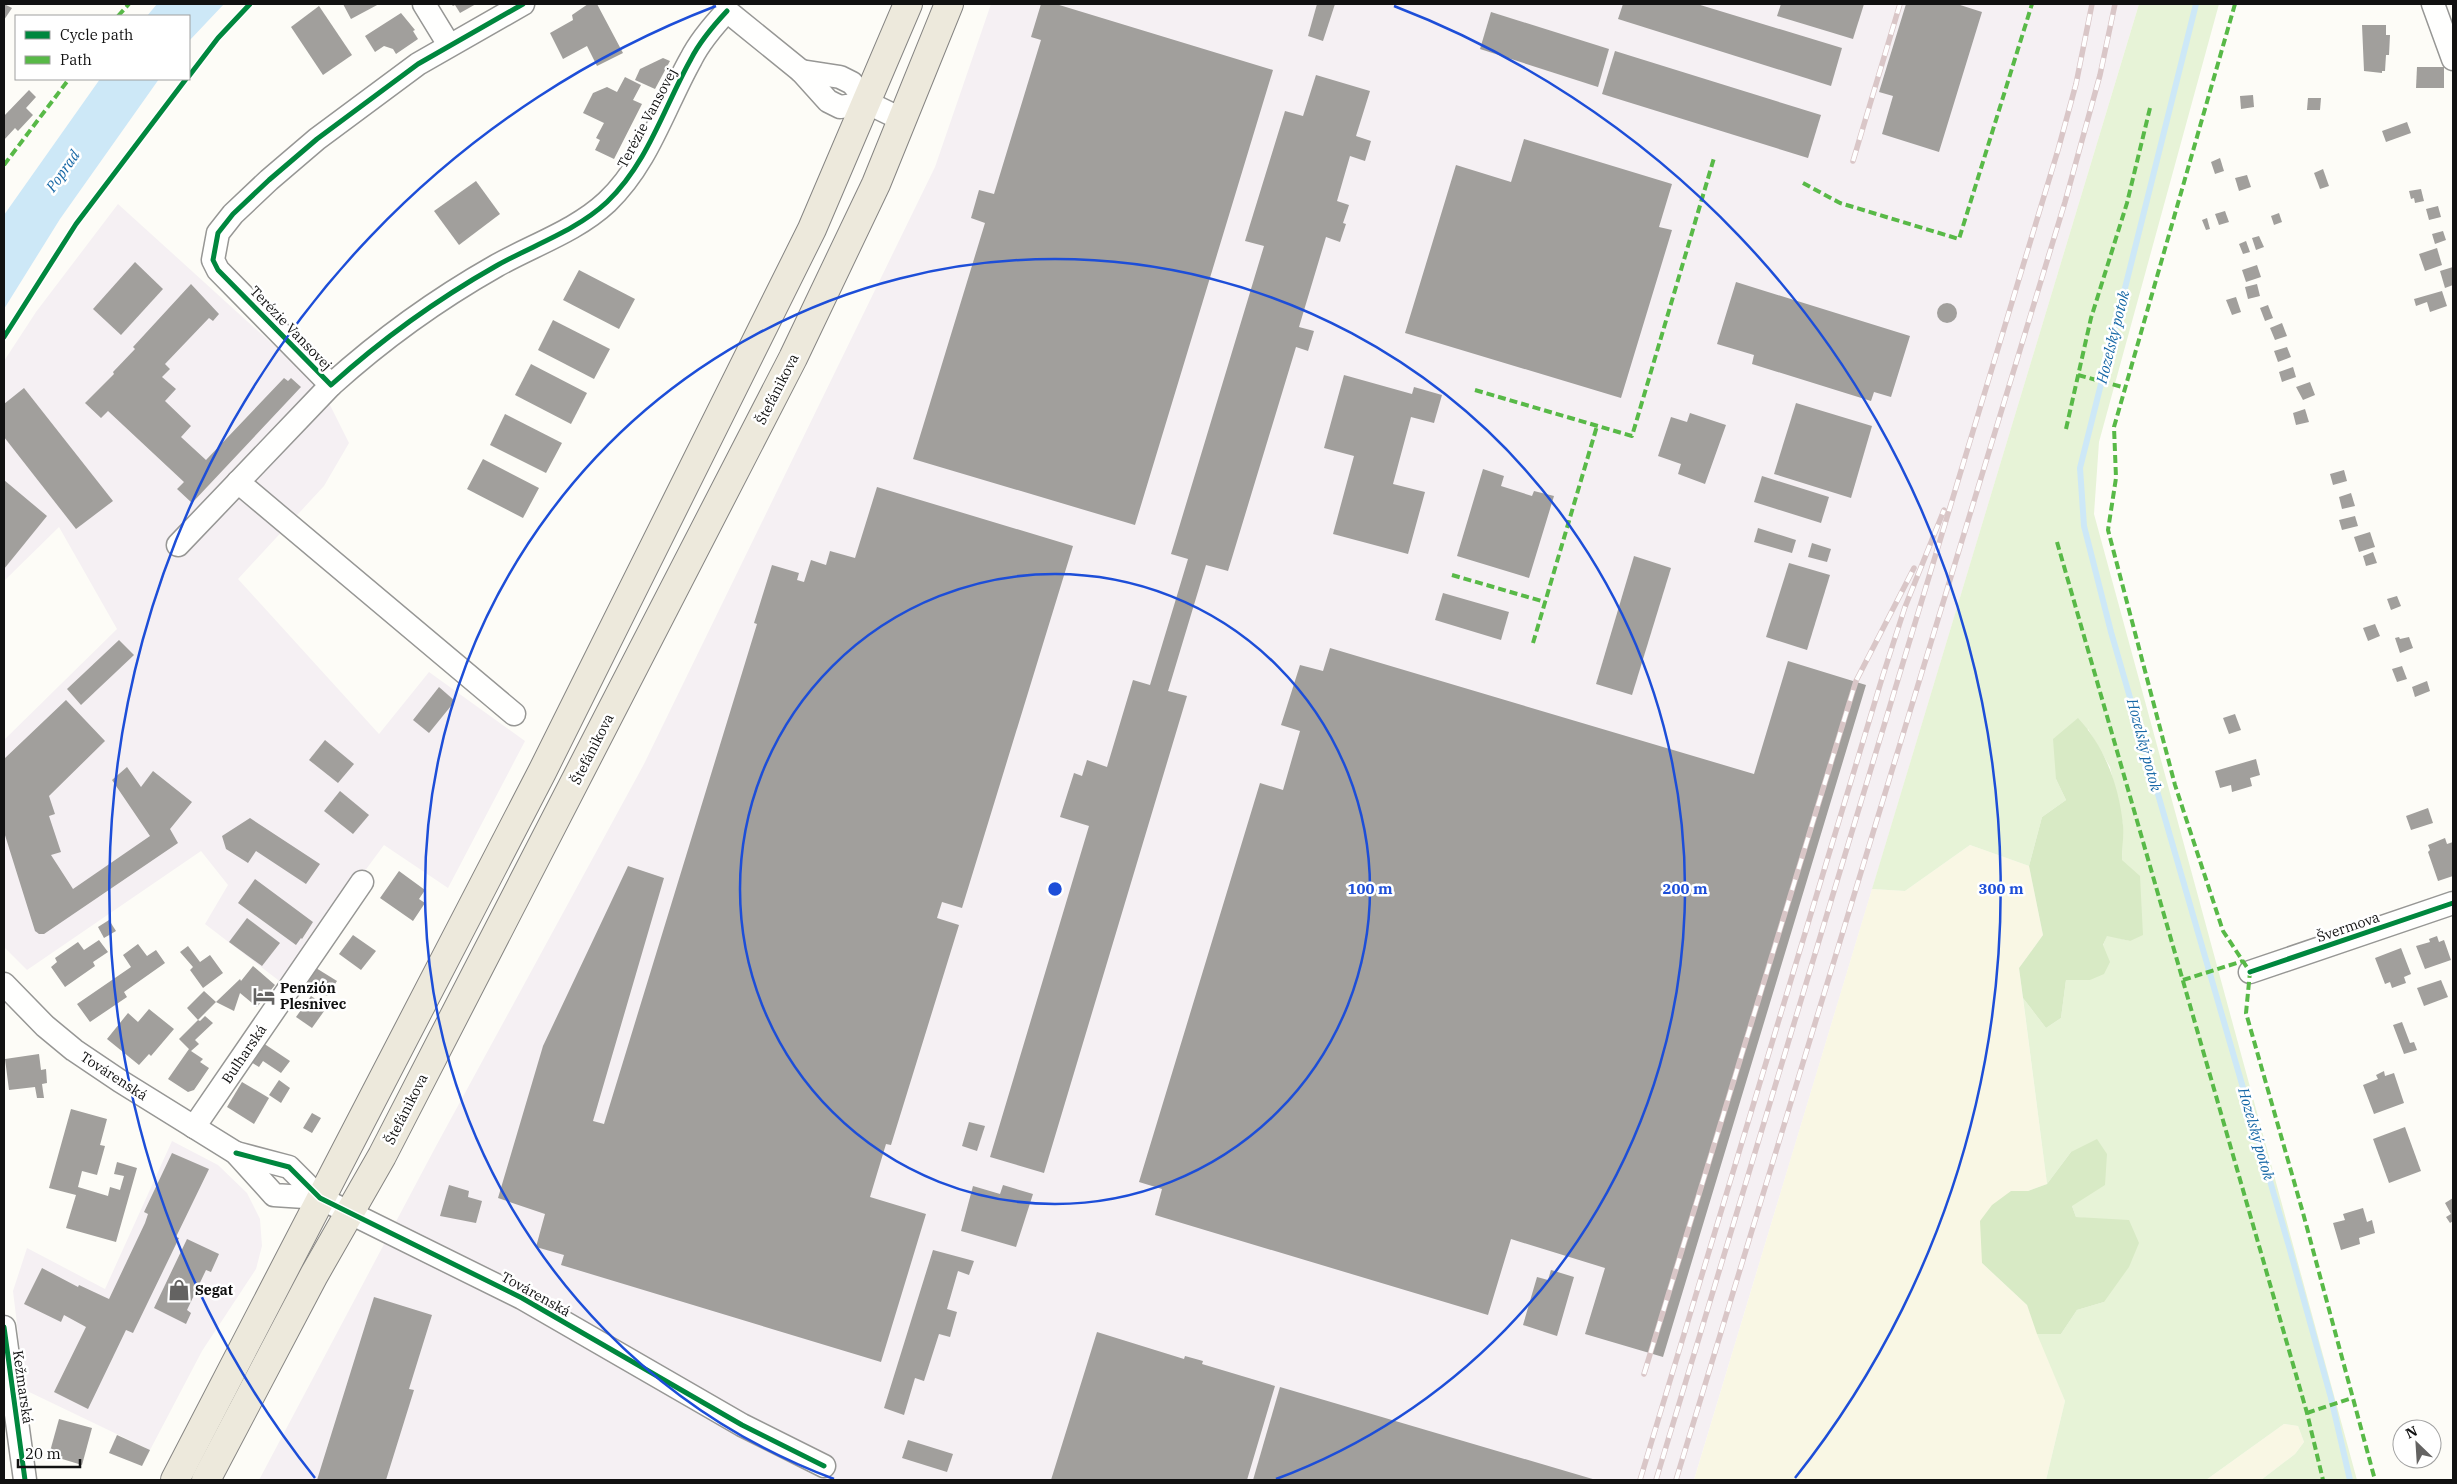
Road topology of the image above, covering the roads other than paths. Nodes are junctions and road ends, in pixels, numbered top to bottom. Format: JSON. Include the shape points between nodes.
{"nodes":[{"id":1,"x":424,"y":4,"type":"edge"},
{"id":2,"x":523,"y":4,"type":"edge"},
{"id":3,"x":908,"y":4,"type":"edge"},
{"id":4,"x":949,"y":4,"type":"edge"},
{"id":5,"x":2433,"y":4,"type":"edge"},
{"id":6,"x":726,"y":7,"type":"edge"},
{"id":7,"x":449,"y":45,"type":"junction"},
{"id":8,"x":2453,"y":59,"type":"edge"},
{"id":9,"x":868,"y":103,"type":"junction"},
{"id":10,"x":903,"y":120,"type":"junction"},
{"id":11,"x":330,"y":385,"type":"junction"},
{"id":12,"x":238,"y":482,"type":"junction"},
{"id":13,"x":178,"y":546,"type":"dead end"},
{"id":14,"x":514,"y":714,"type":"dead end"},
{"id":15,"x":362,"y":882,"type":"dead end"},
{"id":16,"x":2453,"y":903,"type":"edge"},
{"id":17,"x":2250,"y":972,"type":"dead end"},
{"id":18,"x":4,"y":984,"type":"edge"},
{"id":19,"x":194,"y":1127,"type":"junction"},
{"id":20,"x":236,"y":1153,"type":"junction"},
{"id":21,"x":320,"y":1198,"type":"junction"},
{"id":22,"x":349,"y":1214,"type":"junction"},
{"id":23,"x":4,"y":1327,"type":"edge"},
{"id":24,"x":824,"y":1466,"type":"dead end"},
{"id":25,"x":25,"y":1480,"type":"edge"},
{"id":26,"x":174,"y":1480,"type":"edge"},
{"id":27,"x":206,"y":1480,"type":"edge"}],
"edges":[{"from":1,"to":7,"type":"street"},
{"from":2,"to":7,"type":"street","name":"Terézie Vansovej"},
{"from":3,"to":9,"type":"main road"},
{"from":4,"to":10,"type":"main road","name":"Štefánikova"},
{"from":5,"to":8,"type":"street"},
{"from":6,"to":9,"type":"street","name":"Terézie Vansovej","via":[[828,100],[840,107]]},
{"from":6,"to":11,"type":"street","name":"Terézie Vansovej","via":[[691,58],[649,144],[630,175],[607,202],[574,226],[452,292],[401,326]]},
{"from":7,"to":11,"type":"street","name":"Terézie Vansovej","via":[[317,139],[233,214],[218,233],[213,260],[218,270]]},
{"from":9,"to":10,"type":"street"},
{"from":9,"to":21,"type":"main road","via":[[808,238],[560,736]]},
{"from":10,"to":22,"type":"main road","name":"Štefánikova","via":[[793,358]]},
{"from":11,"to":12,"type":"street","name":"Terézie Vansovej"},
{"from":12,"to":13,"type":"street","name":"Terézie Vansovej"},
{"from":12,"to":14,"type":"street"},
{"from":15,"to":19,"type":"street","name":"Bulharská"},
{"from":16,"to":17,"type":"street","name":"Švermova"},
{"from":18,"to":19,"type":"street","name":"Továrenská","via":[[74,1050]]},
{"from":19,"to":20,"type":"street","name":"Továrenská"},
{"from":20,"to":21,"type":"street","name":"Továrenská","via":[[289,1167]]},
{"from":20,"to":21,"type":"street","name":"Továrenská","via":[[274,1195]]},
{"from":21,"to":22,"type":"street","name":"Továrenská"},
{"from":21,"to":26,"type":"main road"},
{"from":22,"to":24,"type":"street","name":"Továrenská","via":[[522,1298],[742,1425]]},
{"from":22,"to":27,"type":"main road","name":"Štefánikova"},
{"from":23,"to":25,"type":"street","name":"Kežmarská"}]}
